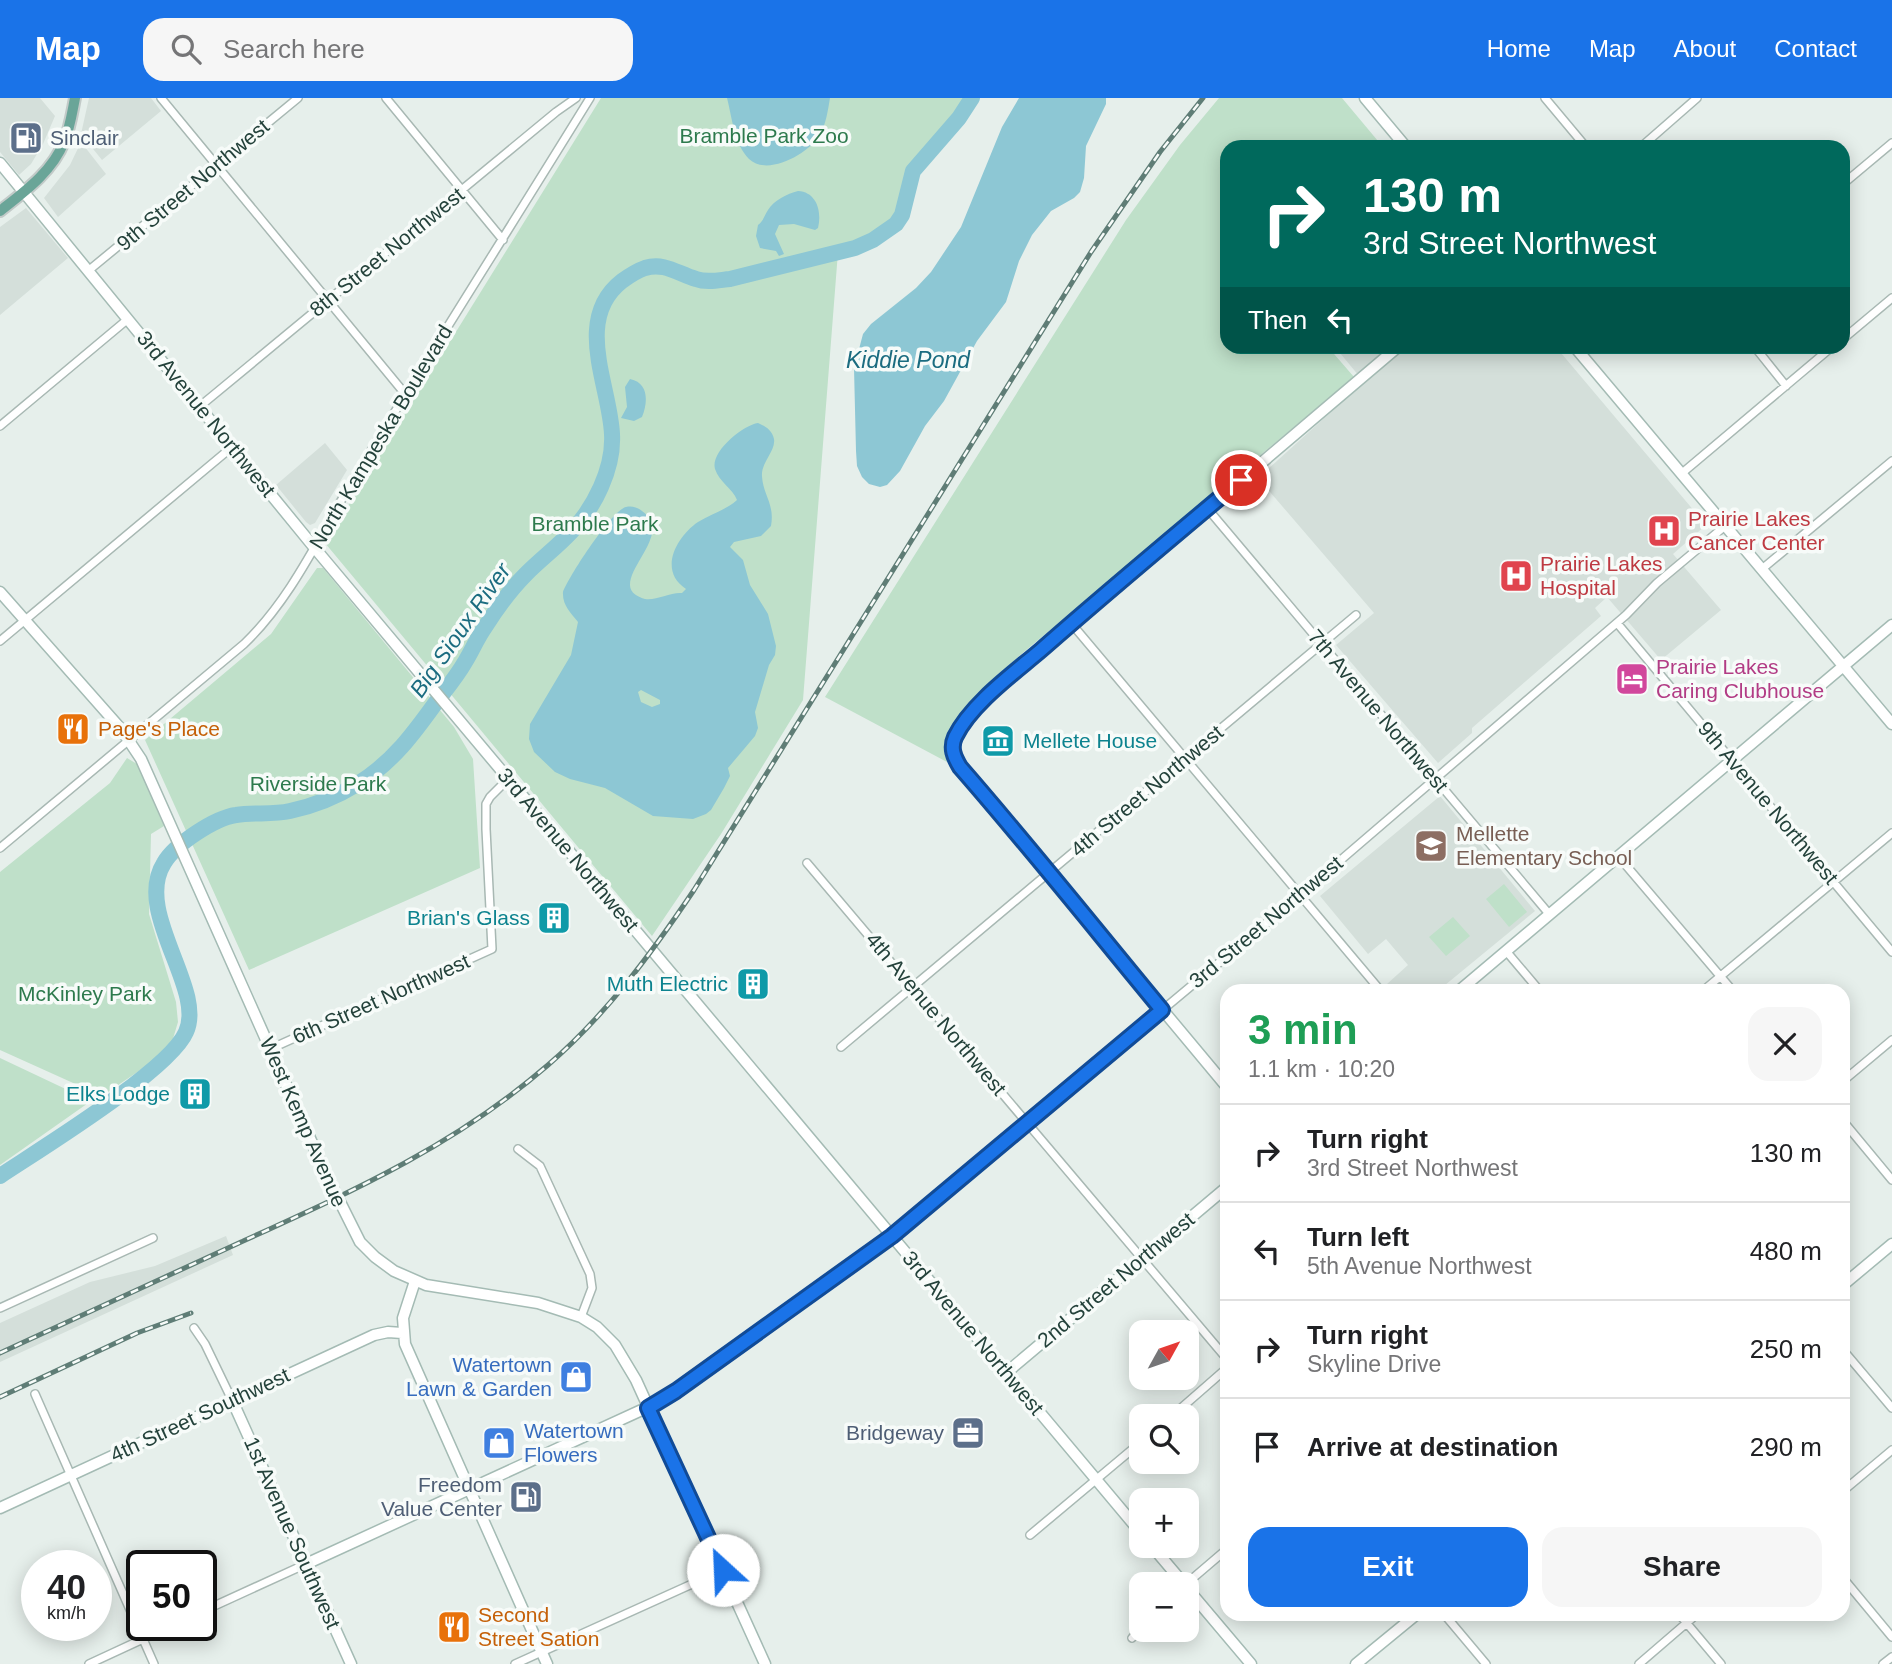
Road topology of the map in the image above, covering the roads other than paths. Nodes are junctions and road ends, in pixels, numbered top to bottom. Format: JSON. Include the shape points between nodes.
{"nodes":[{"id":1,"x":75,"y":98,"type":"edge"},
{"id":2,"x":161,"y":98,"type":"edge"},
{"id":3,"x":298,"y":98,"type":"edge"},
{"id":4,"x":386,"y":98,"type":"edge"},
{"id":5,"x":576,"y":98,"type":"edge"},
{"id":6,"x":590,"y":98,"type":"edge"},
{"id":7,"x":1365,"y":98,"type":"edge"},
{"id":8,"x":1545,"y":98,"type":"edge"},
{"id":9,"x":1697,"y":98,"type":"edge"},
{"id":10,"x":1400,"y":140,"type":"edge"},
{"id":11,"x":1580,"y":140,"type":"edge"},
{"id":12,"x":1649,"y":140,"type":"edge"},
{"id":13,"x":1892,"y":143,"type":"edge"},
{"id":14,"x":0,"y":163,"type":"edge"},
{"id":15,"x":217,"y":165,"type":"junction"},
{"id":16,"x":1850,"y":178,"type":"edge"},
{"id":17,"x":462,"y":190,"type":"junction"},
{"id":18,"x":24,"y":192,"type":"junction"},
{"id":19,"x":0,"y":211,"type":"edge"},
{"id":20,"x":503,"y":240,"type":"junction"},
{"id":21,"x":88,"y":271,"type":"junction"},
{"id":22,"x":1892,"y":298,"type":"edge"},
{"id":23,"x":327,"y":300,"type":"junction"},
{"id":24,"x":128,"y":319,"type":"junction"},
{"id":25,"x":1850,"y":333,"type":"edge"},
{"id":26,"x":1390,"y":354,"type":"edge"},
{"id":27,"x":1581,"y":354,"type":"edge"},
{"id":28,"x":1760,"y":354,"type":"edge"},
{"id":29,"x":1824,"y":354,"type":"edge"},
{"id":30,"x":1786,"y":386,"type":"junction"},
{"id":31,"x":406,"y":395,"type":"junction"},
{"id":32,"x":199,"y":407,"type":"junction"},
{"id":33,"x":0,"y":426,"type":"edge"},
{"id":34,"x":232,"y":447,"type":"junction"},
{"id":35,"x":1892,"y":461,"type":"edge"},
{"id":36,"x":1681,"y":474,"type":"junction"},
{"id":37,"x":1207,"y":508,"type":"junction"},
{"id":38,"x":1725,"y":526,"type":"junction"},
{"id":39,"x":313,"y":546,"type":"junction"},
{"id":40,"x":1762,"y":569,"type":"junction"},
{"id":41,"x":0,"y":592,"type":"edge"},
{"id":42,"x":1356,"y":615,"type":"dead end"},
{"id":43,"x":25,"y":620,"type":"junction"},
{"id":44,"x":1617,"y":623,"type":"junction"},
{"id":45,"x":1071,"y":624,"type":"junction"},
{"id":46,"x":1892,"y":625,"type":"edge"},
{"id":47,"x":0,"y":641,"type":"edge"},
{"id":48,"x":1321,"y":645,"type":"junction"},
{"id":49,"x":1843,"y":666,"type":"junction"},
{"id":50,"x":1892,"y":724,"type":"edge"},
{"id":51,"x":130,"y":740,"type":"junction"},
{"id":52,"x":1185,"y":758,"type":"junction"},
{"id":53,"x":1731,"y":761,"type":"junction"},
{"id":54,"x":509,"y":778,"type":"junction"},
{"id":55,"x":1436,"y":779,"type":"junction"},
{"id":56,"x":1892,"y":833,"type":"edge"},
{"id":57,"x":0,"y":848,"type":"edge"},
{"id":58,"x":1618,"y":856,"type":"junction"},
{"id":59,"x":807,"y":863,"type":"dead end"},
{"id":60,"x":1050,"y":873,"type":"junction"},
{"id":61,"x":1834,"y":882,"type":"junction"},
{"id":62,"x":1300,"y":895,"type":"junction"},
{"id":63,"x":1550,"y":915,"type":"junction"},
{"id":64,"x":1506,"y":951,"type":"junction"},
{"id":65,"x":1892,"y":952,"type":"edge"},
{"id":66,"x":1720,"y":977,"type":"junction"},
{"id":67,"x":1375,"y":984,"type":"edge"},
{"id":68,"x":1467,"y":984,"type":"edge"},
{"id":69,"x":1534,"y":984,"type":"edge"},
{"id":70,"x":1711,"y":984,"type":"edge"},
{"id":71,"x":1726,"y":984,"type":"edge"},
{"id":72,"x":914,"y":987,"type":"junction"},
{"id":73,"x":1162,"y":1010,"type":"junction"},
{"id":74,"x":1892,"y":1040,"type":"edge"},
{"id":75,"x":841,"y":1047,"type":"dead end"},
{"id":76,"x":270,"y":1049,"type":"junction"},
{"id":77,"x":1850,"y":1075,"type":"edge"},
{"id":78,"x":1220,"y":1079,"type":"edge"},
{"id":79,"x":1028,"y":1122,"type":"junction"},
{"id":80,"x":1850,"y":1129,"type":"edge"},
{"id":81,"x":518,"y":1149,"type":"dead end"},
{"id":82,"x":1892,"y":1180,"type":"edge"},
{"id":83,"x":1220,"y":1193,"type":"edge"},
{"id":84,"x":892,"y":1236,"type":"junction"},
{"id":85,"x":153,"y":1238,"type":"dead end"},
{"id":86,"x":1892,"y":1244,"type":"edge"},
{"id":87,"x":1142,"y":1259,"type":"junction"},
{"id":88,"x":1850,"y":1279,"type":"edge"},
{"id":89,"x":415,"y":1281,"type":"junction"},
{"id":90,"x":0,"y":1308,"type":"edge"},
{"id":91,"x":581,"y":1317,"type":"junction"},
{"id":92,"x":194,"y":1328,"type":"dead end"},
{"id":93,"x":402,"y":1333,"type":"junction"},
{"id":94,"x":1220,"y":1351,"type":"edge"},
{"id":95,"x":1850,"y":1358,"type":"edge"},
{"id":96,"x":1006,"y":1373,"type":"junction"},
{"id":97,"x":1220,"y":1374,"type":"edge"},
{"id":98,"x":35,"y":1394,"type":"dead end"},
{"id":99,"x":232,"y":1400,"type":"junction"},
{"id":100,"x":1186,"y":1404,"type":"edge"},
{"id":101,"x":648,"y":1408,"type":"junction"},
{"id":102,"x":1892,"y":1408,"type":"edge"},
{"id":103,"x":1892,"y":1450,"type":"edge"},
{"id":104,"x":1129,"y":1452,"type":"edge"},
{"id":105,"x":71,"y":1475,"type":"junction"},
{"id":106,"x":1096,"y":1480,"type":"junction"},
{"id":107,"x":1850,"y":1485,"type":"edge"},
{"id":108,"x":468,"y":1489,"type":"junction"},
{"id":109,"x":0,"y":1507,"type":"edge"},
{"id":110,"x":1129,"y":1519,"type":"edge"},
{"id":111,"x":1030,"y":1535,"type":"dead end"},
{"id":112,"x":1220,"y":1555,"type":"edge"},
{"id":113,"x":1162,"y":1558,"type":"edge"},
{"id":114,"x":306,"y":1564,"type":"junction"},
{"id":115,"x":723,"y":1570,"type":"junction"},
{"id":116,"x":1174,"y":1572,"type":"edge"},
{"id":117,"x":1199,"y":1573,"type":"edge"},
{"id":118,"x":1850,"y":1586,"type":"edge"},
{"id":119,"x":126,"y":1600,"type":"edge"},
{"id":120,"x":1199,"y":1602,"type":"edge"},
{"id":121,"x":217,"y":1605,"type":"edge"},
{"id":122,"x":1408,"y":1621,"type":"edge"},
{"id":123,"x":1450,"y":1621,"type":"edge"},
{"id":124,"x":1689,"y":1621,"type":"edge"},
{"id":125,"x":1687,"y":1623,"type":"junction"},
{"id":126,"x":1892,"y":1637,"type":"edge"},
{"id":127,"x":139,"y":1641,"type":"edge"},
{"id":128,"x":144,"y":1641,"type":"edge"},
{"id":129,"x":541,"y":1652,"type":"junction"},
{"id":130,"x":1892,"y":1657,"type":"edge"},
{"id":131,"x":89,"y":1664,"type":"edge"},
{"id":132,"x":154,"y":1664,"type":"edge"},
{"id":133,"x":351,"y":1664,"type":"edge"},
{"id":134,"x":515,"y":1664,"type":"edge"},
{"id":135,"x":547,"y":1664,"type":"edge"},
{"id":136,"x":765,"y":1664,"type":"edge"},
{"id":137,"x":1251,"y":1664,"type":"edge"},
{"id":138,"x":1356,"y":1664,"type":"edge"},
{"id":139,"x":1486,"y":1664,"type":"edge"},
{"id":140,"x":1639,"y":1664,"type":"edge"},
{"id":141,"x":1721,"y":1664,"type":"edge"},
{"id":142,"x":1883,"y":1664,"type":"edge"}],
"edges":[{"from":1,"to":18,"type":"main road","via":[[63,145]]},
{"from":2,"to":15,"type":"street"},
{"from":3,"to":15,"type":"street","name":"9th Street Northwest"},
{"from":4,"to":17,"type":"street"},
{"from":5,"to":17,"type":"street","name":"8th Street Northwest"},
{"from":6,"to":20,"type":"street","name":"North Kampeska Boulevard"},
{"from":7,"to":10,"type":"street"},
{"from":8,"to":11,"type":"street"},
{"from":9,"to":12,"type":"street"},
{"from":13,"to":16,"type":"street"},
{"from":14,"to":18,"type":"street","name":"3rd Avenue Northwest"},
{"from":15,"to":21,"type":"street","name":"9th Street Northwest"},
{"from":15,"to":23,"type":"street"},
{"from":17,"to":20,"type":"street"},
{"from":17,"to":23,"type":"street","name":"8th Street Northwest"},
{"from":18,"to":19,"type":"main road"},
{"from":18,"to":21,"type":"street","name":"3rd Avenue Northwest"},
{"from":20,"to":31,"type":"street","name":"North Kampeska Boulevard"},
{"from":21,"to":24,"type":"street","name":"3rd Avenue Northwest"},
{"from":22,"to":25,"type":"street"},
{"from":23,"to":31,"type":"street"},
{"from":23,"to":32,"type":"street","name":"8th Street Northwest"},
{"from":24,"to":32,"type":"street","name":"3rd Avenue Northwest"},
{"from":24,"to":33,"type":"street"},
{"from":26,"to":37,"type":"street"},
{"from":27,"to":36,"type":"street"},
{"from":28,"to":30,"type":"street"},
{"from":29,"to":30,"type":"street"},
{"from":30,"to":36,"type":"street"},
{"from":31,"to":39,"type":"street","name":"North Kampeska Boulevard"},
{"from":32,"to":34,"type":"street","name":"3rd Avenue Northwest"},
{"from":34,"to":39,"type":"street","name":"3rd Avenue Northwest"},
{"from":34,"to":43,"type":"street"},
{"from":35,"to":40,"type":"street"},
{"from":36,"to":38,"type":"street"},
{"from":37,"to":45,"type":"street"},
{"from":37,"to":48,"type":"street","name":"7th Avenue Northwest"},
{"from":38,"to":40,"type":"street"},
{"from":38,"to":44,"type":"street","name":"3rd Street Northwest"},
{"from":39,"to":51,"type":"street","name":"North Kampeska Boulevard","via":[[279,605],[254,635]]},
{"from":39,"to":54,"type":"street","name":"3rd Avenue Northwest"},
{"from":40,"to":49,"type":"street"},
{"from":41,"to":43,"type":"street","name":"West Kemp Avenue"},
{"from":42,"to":48,"type":"street","name":"4th Street Northwest"},
{"from":43,"to":47,"type":"street"},
{"from":43,"to":51,"type":"street","name":"West Kemp Avenue"},
{"from":44,"to":53,"type":"street","name":"9th Avenue Northwest"},
{"from":44,"to":55,"type":"street","name":"3rd Street Northwest"},
{"from":45,"to":52,"type":"street"},
{"from":45,"to":60,"type":"street","via":[[983,702],[954,740],[953,753],[960,767]]},
{"from":46,"to":49,"type":"street"},
{"from":48,"to":52,"type":"street","name":"4th Street Northwest"},
{"from":48,"to":55,"type":"street","name":"7th Avenue Northwest"},
{"from":49,"to":50,"type":"street"},
{"from":49,"to":53,"type":"street"},
{"from":51,"to":57,"type":"street","name":"North Kampeska Boulevard"},
{"from":51,"to":76,"type":"street","name":"West Kemp Avenue"},
{"from":52,"to":60,"type":"street","name":"4th Street Northwest"},
{"from":52,"to":62,"type":"street"},
{"from":53,"to":58,"type":"street"},
{"from":53,"to":61,"type":"street","name":"9th Avenue Northwest"},
{"from":54,"to":76,"type":"street","name":"6th Street Northwest","via":[[486,804],[492,949]]},
{"from":54,"to":84,"type":"street","name":"3rd Avenue Northwest"},
{"from":55,"to":62,"type":"street","name":"3rd Street Northwest"},
{"from":55,"to":63,"type":"street","name":"7th Avenue Northwest"},
{"from":56,"to":61,"type":"street"},
{"from":58,"to":63,"type":"street"},
{"from":58,"to":66,"type":"street"},
{"from":59,"to":72,"type":"street","name":"4th Avenue Northwest"},
{"from":60,"to":72,"type":"street","name":"4th Street Northwest"},
{"from":60,"to":73,"type":"street"},
{"from":61,"to":65,"type":"street","name":"9th Avenue Northwest"},
{"from":61,"to":66,"type":"street"},
{"from":62,"to":67,"type":"street"},
{"from":62,"to":73,"type":"street","name":"3rd Street Northwest"},
{"from":63,"to":64,"type":"street"},
{"from":64,"to":68,"type":"street"},
{"from":64,"to":69,"type":"street"},
{"from":66,"to":70,"type":"street"},
{"from":66,"to":71,"type":"street"},
{"from":72,"to":75,"type":"street","name":"4th Street Northwest"},
{"from":72,"to":79,"type":"street","name":"4th Avenue Northwest"},
{"from":73,"to":78,"type":"street"},
{"from":73,"to":79,"type":"street","name":"3rd Street Northwest"},
{"from":74,"to":77,"type":"street"},
{"from":76,"to":89,"type":"street","name":"West Kemp Avenue","via":[[354,1233],[374,1257]]},
{"from":79,"to":84,"type":"street","name":"3rd Street Northwest"},
{"from":79,"to":87,"type":"street","name":"4th Avenue Northwest"},
{"from":80,"to":82,"type":"street"},
{"from":81,"to":91,"type":"street","via":[[540,1166],[590,1274],[592,1288]]},
{"from":83,"to":87,"type":"street","name":"2nd Street Northwest"},
{"from":84,"to":96,"type":"street","name":"3rd Avenue Northwest"},
{"from":84,"to":101,"type":"street","name":"3rd Street Northwest"},
{"from":85,"to":90,"type":"street"},
{"from":86,"to":88,"type":"street"},
{"from":87,"to":94,"type":"street","name":"4th Avenue Northwest"},
{"from":87,"to":96,"type":"street","name":"2nd Street Northwest"},
{"from":89,"to":91,"type":"street","via":[[555,1307]]},
{"from":89,"to":93,"type":"street","via":[[404,1309]]},
{"from":91,"to":101,"type":"street","via":[[621,1353]]},
{"from":92,"to":99,"type":"street","name":"1st Avenue Southwest"},
{"from":93,"to":99,"type":"street","name":"4th Street Southwest","via":[[374,1335]]},
{"from":93,"to":108,"type":"street"},
{"from":95,"to":102,"type":"street"},
{"from":96,"to":106,"type":"street","name":"3rd Avenue Northwest"},
{"from":97,"to":100,"type":"street"},
{"from":98,"to":105,"type":"street"},
{"from":99,"to":105,"type":"street","name":"4th Street Southwest"},
{"from":99,"to":114,"type":"street","name":"1st Avenue Southwest"},
{"from":101,"to":108,"type":"street","name":"3rd Street Northwest"},
{"from":101,"to":115,"type":"street"},
{"from":103,"to":107,"type":"street"},
{"from":104,"to":106,"type":"street"},
{"from":105,"to":109,"type":"street","name":"4th Street Southwest"},
{"from":105,"to":119,"type":"street"},
{"from":106,"to":110,"type":"street","name":"3rd Avenue Northwest"},
{"from":106,"to":111,"type":"street"},
{"from":108,"to":114,"type":"street","name":"3rd Street Northwest"},
{"from":108,"to":129,"type":"street"},
{"from":112,"to":117,"type":"street"},
{"from":113,"to":116,"type":"street"},
{"from":114,"to":121,"type":"street"},
{"from":114,"to":133,"type":"street","name":"1st Avenue Southwest"},
{"from":115,"to":129,"type":"street"},
{"from":115,"to":136,"type":"street"},
{"from":118,"to":126,"type":"street"},
{"from":120,"to":137,"type":"street"},
{"from":122,"to":138,"type":"street"},
{"from":123,"to":139,"type":"street"},
{"from":124,"to":125,"type":"street"},
{"from":125,"to":140,"type":"street"},
{"from":125,"to":141,"type":"street"},
{"from":127,"to":131,"type":"street"},
{"from":128,"to":132,"type":"street"},
{"from":129,"to":134,"type":"street"},
{"from":129,"to":135,"type":"street"},
{"from":130,"to":142,"type":"street"}]}
